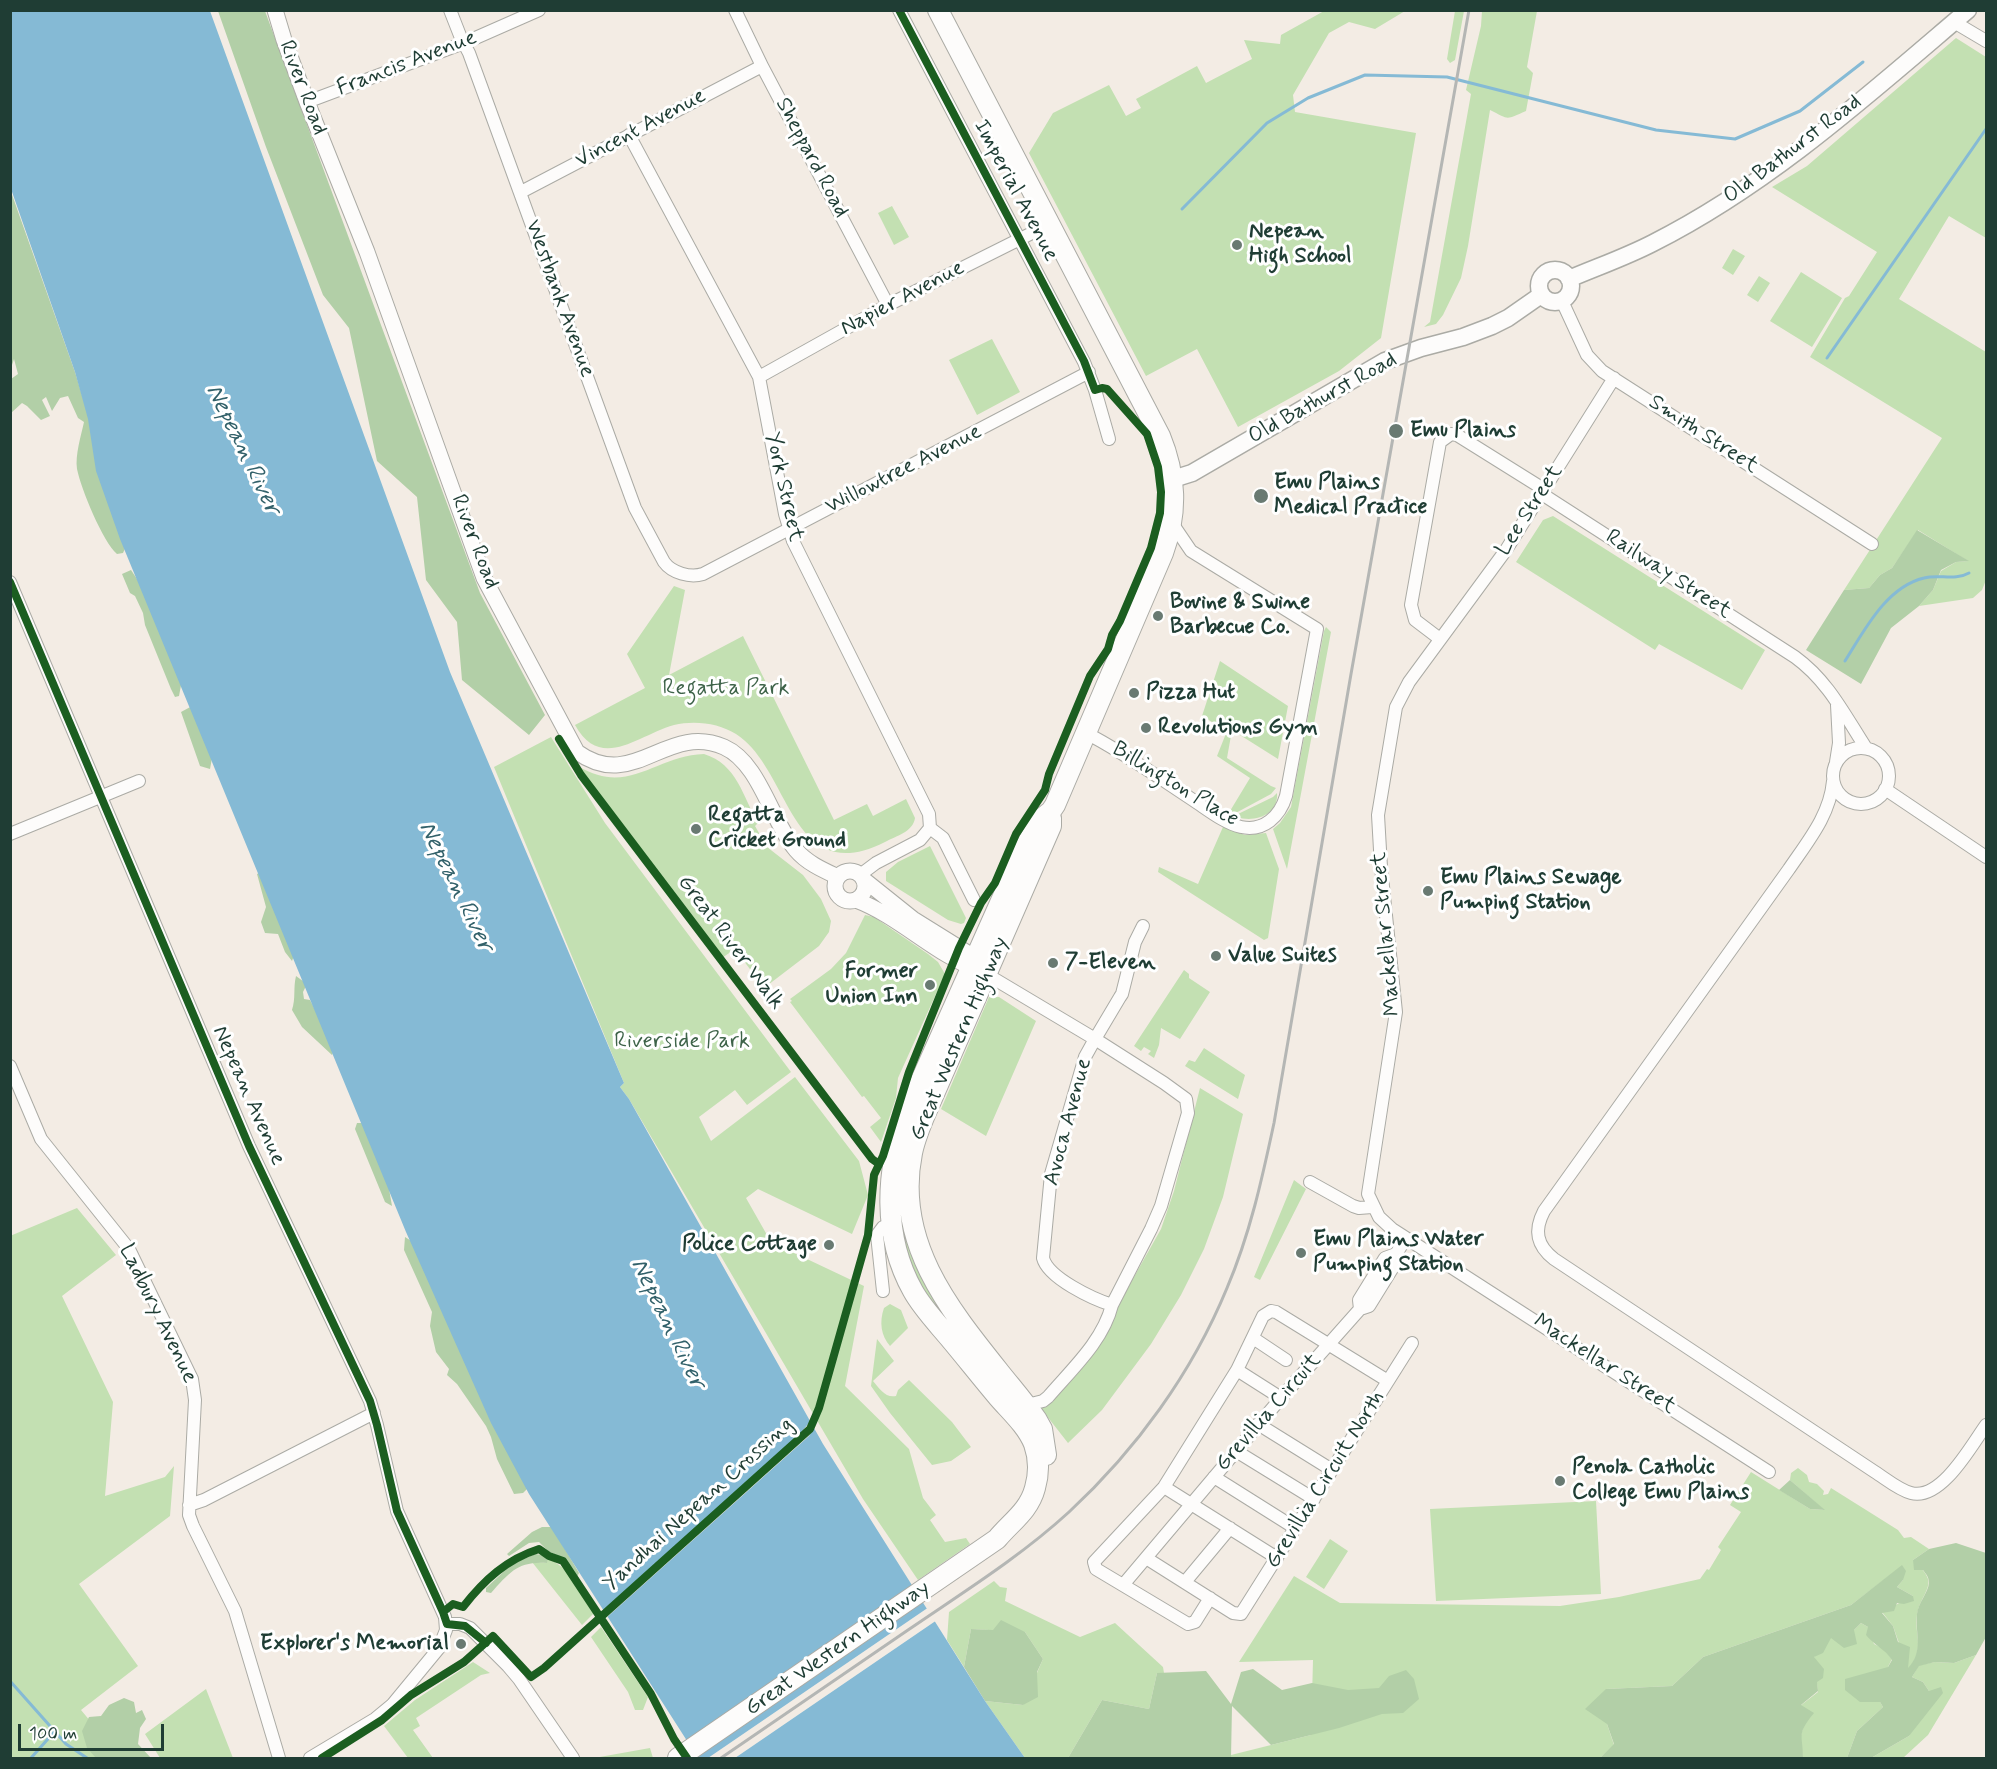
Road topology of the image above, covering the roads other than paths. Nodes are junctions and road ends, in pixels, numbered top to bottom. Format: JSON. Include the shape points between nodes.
{"nodes":[{"id":1,"x":275,"y":10,"type":"edge"},
{"id":2,"x":450,"y":10,"type":"edge"},
{"id":3,"x":539,"y":10,"type":"edge"},
{"id":4,"x":735,"y":10,"type":"edge"},
{"id":5,"x":900,"y":10,"type":"edge"},
{"id":6,"x":938,"y":10,"type":"edge"},
{"id":7,"x":1968,"y":10,"type":"edge"},
{"id":8,"x":1954,"y":22,"type":"junction"},
{"id":9,"x":1986,"y":42,"type":"edge"},
{"id":10,"x":464,"y":43,"type":"junction"},
{"id":11,"x":762,"y":66,"type":"junction"},
{"id":12,"x":307,"y":102,"type":"junction"},
{"id":13,"x":629,"y":135,"type":"junction"},
{"id":14,"x":521,"y":192,"type":"junction"},
{"id":15,"x":1050,"y":224,"type":"junction"},
{"id":16,"x":1020,"y":239,"type":"junction"},
{"id":17,"x":1569,"y":279,"type":"junction"},
{"id":18,"x":1541,"y":295,"type":"junction"},
{"id":19,"x":1562,"y":301,"type":"junction"},
{"id":20,"x":888,"y":305,"type":"junction"},
{"id":21,"x":1089,"y":372,"type":"junction"},
{"id":22,"x":759,"y":377,"type":"junction"},
{"id":23,"x":1614,"y":378,"type":"junction"},
{"id":24,"x":1108,"y":438,"type":"dead end"},
{"id":25,"x":1173,"y":479,"type":"junction"},
{"id":26,"x":1543,"y":492,"type":"junction"},
{"id":27,"x":1172,"y":523,"type":"junction"},
{"id":28,"x":789,"y":529,"type":"junction"},
{"id":29,"x":1872,"y":544,"type":"dead end"},
{"id":30,"x":1191,"y":551,"type":"junction"},
{"id":31,"x":1163,"y":553,"type":"junction"},
{"id":32,"x":684,"y":575,"type":"joint"},
{"id":33,"x":10,"y":582,"type":"edge"},
{"id":34,"x":1440,"y":639,"type":"junction"},
{"id":35,"x":1837,"y":704,"type":"junction"},
{"id":36,"x":1086,"y":733,"type":"junction"},
{"id":37,"x":1866,"y":748,"type":"junction"},
{"id":38,"x":1835,"y":763,"type":"junction"},
{"id":39,"x":139,"y":781,"type":"dead end"},
{"id":40,"x":1833,"y":781,"type":"junction"},
{"id":41,"x":1885,"y":789,"type":"junction"},
{"id":42,"x":101,"y":796,"type":"junction"},
{"id":43,"x":930,"y":828,"type":"junction"},
{"id":44,"x":10,"y":834,"type":"edge"},
{"id":45,"x":1986,"y":856,"type":"edge"},
{"id":46,"x":861,"y":877,"type":"junction"},
{"id":47,"x":838,"y":878,"type":"junction"},
{"id":48,"x":856,"y":900,"type":"junction"},
{"id":49,"x":974,"y":900,"type":"dead end"},
{"id":50,"x":1143,"y":926,"type":"dead end"},
{"id":51,"x":977,"y":967,"type":"junction"},
{"id":52,"x":1095,"y":1038,"type":"junction"},
{"id":53,"x":10,"y":1066,"type":"edge"},
{"id":54,"x":1310,"y":1182,"type":"dead end"},
{"id":55,"x":1372,"y":1207,"type":"junction"},
{"id":56,"x":891,"y":1224,"type":"junction"},
{"id":57,"x":1406,"y":1238,"type":"junction"},
{"id":58,"x":883,"y":1291,"type":"dead end"},
{"id":59,"x":1112,"y":1305,"type":"junction"},
{"id":60,"x":1253,"y":1338,"type":"junction"},
{"id":61,"x":1412,"y":1343,"type":"dead end"},
{"id":62,"x":1327,"y":1345,"type":"junction"},
{"id":63,"x":1286,"y":1360,"type":"dead end"},
{"id":64,"x":1237,"y":1370,"type":"junction"},
{"id":65,"x":1388,"y":1381,"type":"junction"},
{"id":66,"x":1281,"y":1398,"type":"junction"},
{"id":67,"x":1027,"y":1405,"type":"junction"},
{"id":68,"x":374,"y":1413,"type":"junction"},
{"id":69,"x":1258,"y":1424,"type":"junction"},
{"id":70,"x":1986,"y":1425,"type":"edge"},
{"id":71,"x":1236,"y":1450,"type":"junction"},
{"id":72,"x":1332,"y":1470,"type":"junction"},
{"id":73,"x":1769,"y":1472,"type":"dead end"},
{"id":74,"x":1214,"y":1477,"type":"junction"},
{"id":75,"x":1164,"y":1487,"type":"junction"},
{"id":76,"x":1314,"y":1499,"type":"junction"},
{"id":77,"x":1191,"y":1504,"type":"junction"},
{"id":78,"x":189,"y":1505,"type":"junction"},
{"id":79,"x":1230,"y":1528,"type":"junction"},
{"id":80,"x":1295,"y":1528,"type":"junction"},
{"id":81,"x":998,"y":1539,"type":"junction"},
{"id":82,"x":1146,"y":1558,"type":"junction"},
{"id":83,"x":1277,"y":1558,"type":"junction"},
{"id":84,"x":1185,"y":1582,"type":"junction"},
{"id":85,"x":1124,"y":1585,"type":"junction"},
{"id":86,"x":1210,"y":1598,"type":"junction"},
{"id":87,"x":447,"y":1624,"type":"junction"},
{"id":88,"x":279,"y":1758,"type":"edge"},
{"id":89,"x":310,"y":1758,"type":"edge"},
{"id":90,"x":573,"y":1758,"type":"edge"},
{"id":91,"x":678,"y":1758,"type":"edge"}],
"edges":[{"from":1,"to":12,"type":"street","name":"River Road"},
{"from":2,"to":10,"type":"street","name":"Westbank Avenue"},
{"from":3,"to":10,"type":"street","name":"Francis Avenue"},
{"from":4,"to":11,"type":"street","name":"Sheppard Road"},
{"from":5,"to":16,"type":"street","name":"Imperial Avenue"},
{"from":6,"to":15,"type":"highway","name":"Great Western Highway"},
{"from":7,"to":8,"type":"main road","name":"Old Bathurst Road"},
{"from":8,"to":9,"type":"street"},
{"from":8,"to":17,"type":"main road","name":"Old Bathurst Road","via":[[1756,182],[1653,243]]},
{"from":10,"to":12,"type":"street","name":"Francis Avenue"},
{"from":10,"to":14,"type":"street","name":"Westbank Avenue"},
{"from":11,"to":13,"type":"street","name":"Vincent Avenue"},
{"from":11,"to":20,"type":"street","name":"Sheppard Road"},
{"from":12,"to":47,"type":"street","name":"River Road","via":[[368,252],[484,578],[577,752],[594,762],[615,766],[631,764],[687,741],[711,742],[726,748],[747,766],[795,849]]},
{"from":13,"to":14,"type":"street","name":"Vincent Avenue"},
{"from":13,"to":22,"type":"street","name":"York Street"},
{"from":14,"to":32,"type":"street","name":"Westbank Avenue","via":[[635,507],[666,565]]},
{"from":15,"to":16,"type":"street","name":"Napier Avenue"},
{"from":15,"to":25,"type":"highway","name":"Great Western Highway","via":[[1160,436]]},
{"from":16,"to":20,"type":"street","name":"Napier Avenue"},
{"from":16,"to":21,"type":"street","name":"Imperial Avenue"},
{"from":17,"to":18,"type":"main road","via":[[1562,272],[1547,272],[1539,282]]},
{"from":17,"to":19,"type":"main road","via":[[1569,294]]},
{"from":18,"to":19,"type":"main road","via":[[1553,302]]},
{"from":18,"to":25,"type":"main road","name":"Old Bathurst Road","via":[[1492,326],[1385,361],[1192,473]]},
{"from":19,"to":23,"type":"street","name":"Smith Street","via":[[1587,355]]},
{"from":20,"to":22,"type":"street","name":"Napier Avenue"},
{"from":21,"to":24,"type":"street","name":"Imperial Avenue"},
{"from":21,"to":28,"type":"street","name":"Willowtree Avenue"},
{"from":22,"to":28,"type":"street","name":"York Street"},
{"from":23,"to":26,"type":"street","name":"Lee Street"},
{"from":23,"to":29,"type":"street","name":"Smith Street"},
{"from":25,"to":27,"type":"highway","name":"Great Western Highway"},
{"from":26,"to":34,"type":"street","name":"Lee Street"},
{"from":26,"to":34,"type":"street","via":[[1457,435],[1451,434],[1440,442],[1411,605],[1415,620]]},
{"from":26,"to":35,"type":"street","name":"Railway Street","via":[[1795,657],[1813,670]]},
{"from":27,"to":30,"type":"street"},
{"from":27,"to":31,"type":"highway","name":"Great Western Highway"},
{"from":28,"to":32,"type":"street","name":"Willowtree Avenue","via":[[703,574]]},
{"from":28,"to":43,"type":"street","name":"York Street","via":[[929,814]]},
{"from":30,"to":31,"type":"street"},
{"from":30,"to":36,"type":"street","name":"Billington Place","via":[[1317,628],[1280,812],[1266,824],[1247,828],[1231,823]]},
{"from":31,"to":36,"type":"highway","name":"Great Western Highway"},
{"from":33,"to":42,"type":"street","name":"Nepean Avenue"},
{"from":34,"to":55,"type":"street","name":"Mackellar Street","via":[[1400,697],[1379,803],[1381,867],[1396,1012],[1369,1183]]},
{"from":35,"to":37,"type":"street","name":"Railway Street"},
{"from":35,"to":38,"type":"street","via":[[1839,742]]},
{"from":36,"to":51,"type":"highway","name":"Great Western Highway","via":[[1051,811],[1051,826]]},
{"from":37,"to":38,"type":"street","via":[[1848,750]]},
{"from":37,"to":41,"type":"street","via":[[1876,752],[1886,764]]},
{"from":38,"to":40,"type":"street"},
{"from":39,"to":42,"type":"street"},
{"from":40,"to":41,"type":"street","via":[[1841,796],[1856,804],[1873,801]]},
{"from":40,"to":70,"type":"street","via":[[1826,812],[1790,869],[1544,1211],[1538,1227],[1539,1243],[1554,1259],[1911,1493],[1920,1494],[1939,1486]]},
{"from":41,"to":45,"type":"street"},
{"from":42,"to":44,"type":"street"},
{"from":42,"to":68,"type":"street","name":"Nepean Avenue","via":[[249,1146]]},
{"from":43,"to":46,"type":"street","via":[[920,840],[876,863]]},
{"from":43,"to":49,"type":"street","name":"York Street","via":[[943,838]]},
{"from":46,"to":47,"type":"street","via":[[856,872],[846,872]]},
{"from":46,"to":48,"type":"street","via":[[865,889]]},
{"from":46,"to":51,"type":"street"},
{"from":47,"to":48,"type":"street","via":[[838,896],[846,901]]},
{"from":48,"to":51,"type":"street","via":[[874,906],[951,958]]},
{"from":50,"to":52,"type":"street","name":"Avoca Avenue","via":[[1122,994]]},
{"from":51,"to":52,"type":"street"},
{"from":51,"to":56,"type":"highway","name":"Great Western Highway","via":[[898,1135],[891,1174]]},
{"from":51,"to":67,"type":"highway","name":"Great Western Highway","via":[[912,1154],[910,1204],[926,1265],[941,1295]]},
{"from":52,"to":59,"type":"street","name":"Avoca Avenue","via":[[1085,1057],[1051,1174],[1043,1258],[1052,1273],[1094,1299]]},
{"from":52,"to":59,"type":"street","via":[[1186,1099],[1188,1113],[1161,1206]]},
{"from":53,"to":78,"type":"street","name":"Ladbury Avenue","via":[[41,1139],[129,1250],[192,1379],[195,1400]]},
{"from":54,"to":55,"type":"street","via":[[1347,1204]]},
{"from":55,"to":57,"type":"street","name":"Mackellar Street","via":[[1384,1223]]},
{"from":56,"to":58,"type":"street","via":[[878,1235]]},
{"from":56,"to":81,"type":"highway","name":"Great Western Highway","via":[[900,1261],[914,1293],[1026,1430],[1034,1445],[1036,1487],[1019,1517]]},
{"from":57,"to":62,"type":"street","name":"Grevillia Circuit","via":[[1369,1306],[1360,1309]]},
{"from":57,"to":73,"type":"street","name":"Mackellar Street"},
{"from":59,"to":67,"type":"street","via":[[1101,1333],[1055,1390],[1043,1401]]},
{"from":60,"to":62,"type":"street","via":[[1263,1316],[1276,1312]]},
{"from":60,"to":63,"type":"street"},
{"from":60,"to":64,"type":"street"},
{"from":61,"to":65,"type":"street","name":"Grevillia Circuit North"},
{"from":62,"to":65,"type":"street"},
{"from":62,"to":66,"type":"street","name":"Grevillia Circuit"},
{"from":64,"to":66,"type":"street"},
{"from":64,"to":75,"type":"street"},
{"from":65,"to":72,"type":"street","name":"Grevillia Circuit North"},
{"from":66,"to":69,"type":"street","name":"Grevillia Circuit"},
{"from":67,"to":81,"type":"highway","name":"Great Western Highway","via":[[1042,1429],[1046,1475],[1030,1514]]},
{"from":68,"to":78,"type":"street"},
{"from":68,"to":87,"type":"street","name":"Nepean Avenue","via":[[397,1511]]},
{"from":69,"to":71,"type":"street","name":"Grevillia Circuit"},
{"from":69,"to":72,"type":"street"},
{"from":71,"to":74,"type":"street","name":"Grevillia Circuit"},
{"from":71,"to":76,"type":"street"},
{"from":72,"to":76,"type":"street","name":"Grevillia Circuit North"},
{"from":74,"to":77,"type":"street","name":"Grevillia Circuit"},
{"from":74,"to":80,"type":"street"},
{"from":75,"to":77,"type":"street"},
{"from":75,"to":85,"type":"street","via":[[1094,1562],[1096,1569]]},
{"from":76,"to":80,"type":"street","name":"Grevillia Circuit North"},
{"from":77,"to":79,"type":"street"},
{"from":77,"to":82,"type":"street","name":"Grevillia Circuit"},
{"from":78,"to":88,"type":"street","name":"Ladbury Avenue","via":[[193,1526],[235,1611]]},
{"from":79,"to":83,"type":"street"},
{"from":79,"to":84,"type":"street"},
{"from":80,"to":83,"type":"street","name":"Grevillia Circuit North"},
{"from":81,"to":91,"type":"highway","name":"Great Western Highway"},
{"from":82,"to":84,"type":"street"},
{"from":82,"to":85,"type":"street","name":"Grevillia Circuit"},
{"from":83,"to":86,"type":"street","name":"Grevillia Circuit North","via":[[1238,1615]]},
{"from":84,"to":86,"type":"street"},
{"from":85,"to":86,"type":"street","via":[[1188,1624],[1195,1622]]},
{"from":87,"to":89,"type":"street","via":[[436,1652],[392,1705]]},
{"from":87,"to":90,"type":"street","via":[[470,1628],[513,1672]]}]}
